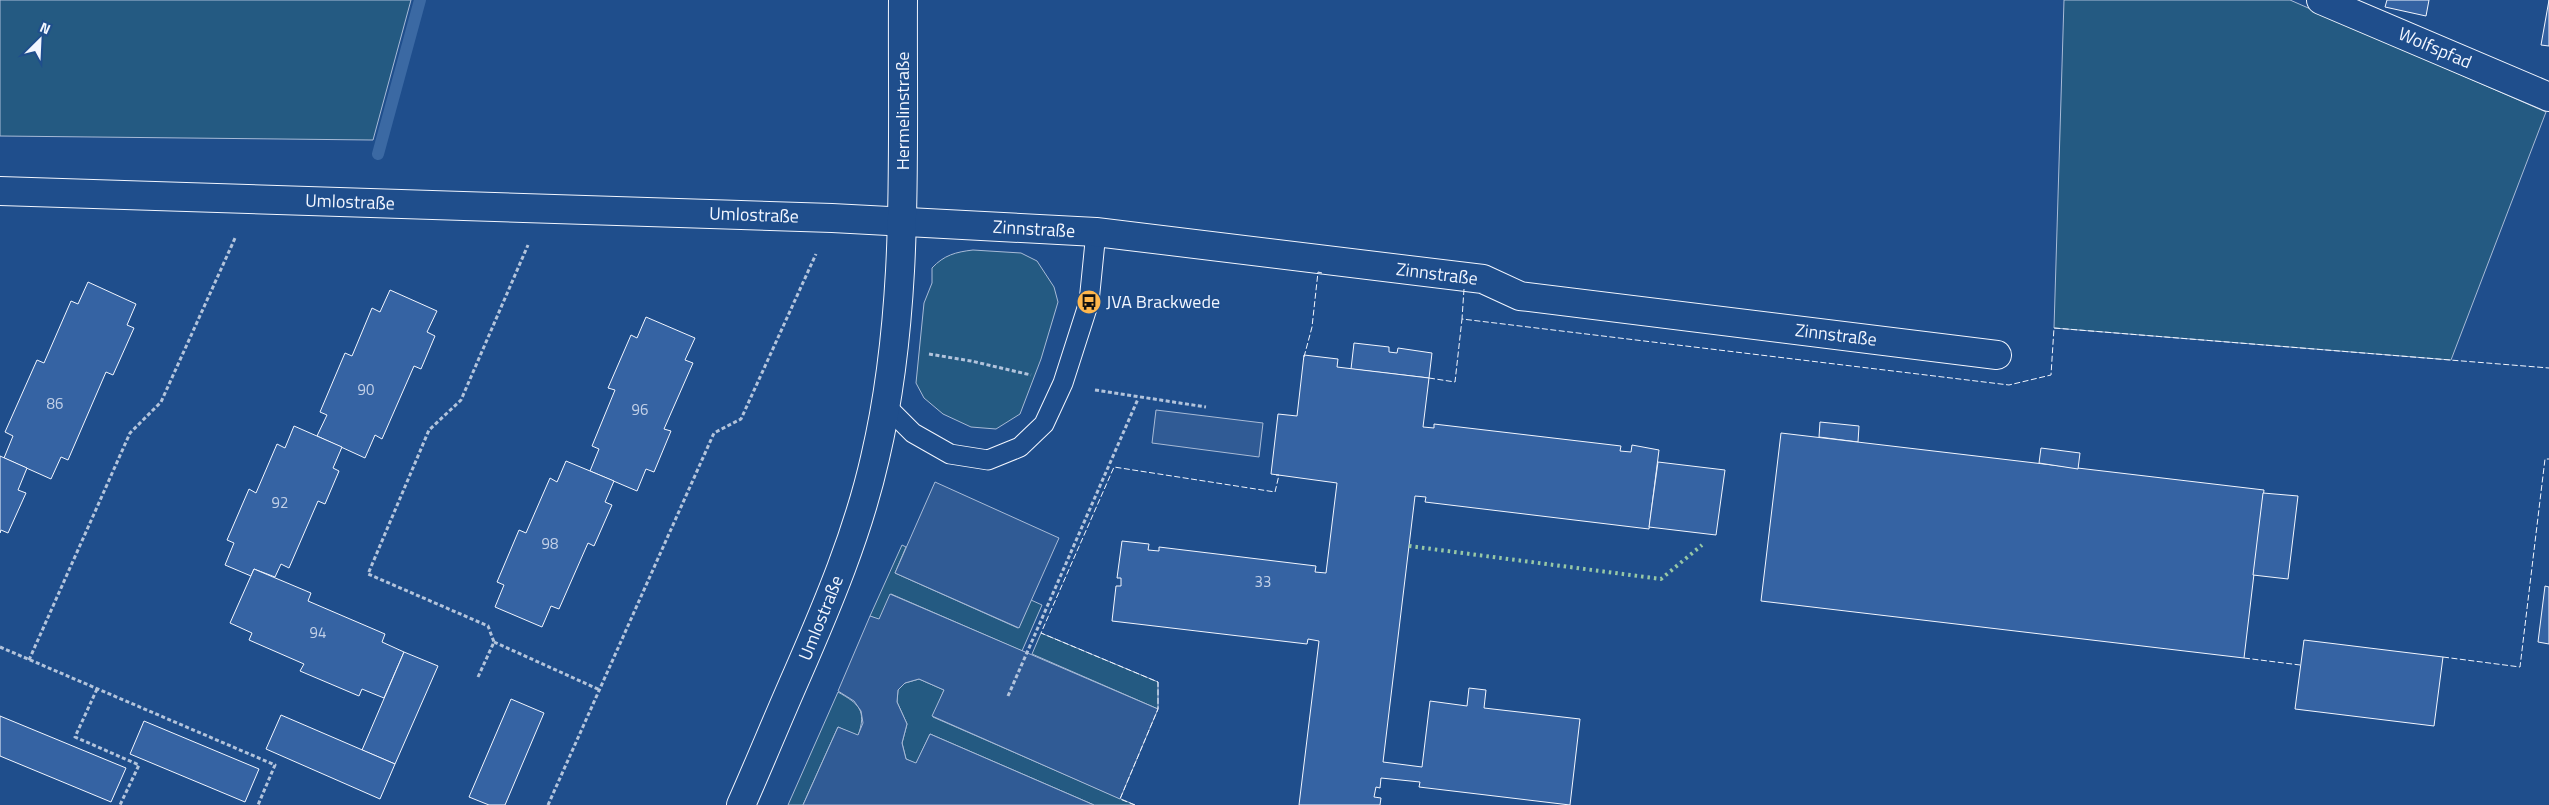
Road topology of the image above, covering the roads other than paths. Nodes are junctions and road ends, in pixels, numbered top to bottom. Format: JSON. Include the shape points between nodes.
{"nodes":[{"id":1,"x":903,"y":0,"type":"edge"},
{"id":2,"x":2321,"y":0,"type":"edge"},
{"id":3,"x":2549,"y":97,"type":"edge"},
{"id":4,"x":0,"y":191,"type":"edge"},
{"id":5,"x":902,"y":222,"type":"junction"},
{"id":6,"x":1096,"y":232,"type":"junction"},
{"id":7,"x":1997,"y":354,"type":"dead end"},
{"id":8,"x":886,"y":406,"type":"junction"},
{"id":9,"x":741,"y":804,"type":"edge"}],
"edges":[{"from":1,"to":5,"type":"street","name":"Hermelinstraße"},
{"from":2,"to":3,"type":"street","name":"Wolfspfad"},
{"from":4,"to":5,"type":"street","name":"Umlostraße"},
{"from":5,"to":6,"type":"street","name":"Zinnstraße"},
{"from":5,"to":8,"type":"street","name":"Umlostraße","via":[[898,317]]},
{"from":6,"to":7,"type":"street","name":"Zinnstraße","via":[[1483,279],[1520,296]]},
{"from":6,"to":8,"type":"lane","via":[[1089,302],[1063,383],[1044,424],[1020,447],[988,460],[950,454],[913,433]]},
{"from":8,"to":9,"type":"street","name":"Umlostraße","via":[[863,505],[842,565]]}]}
